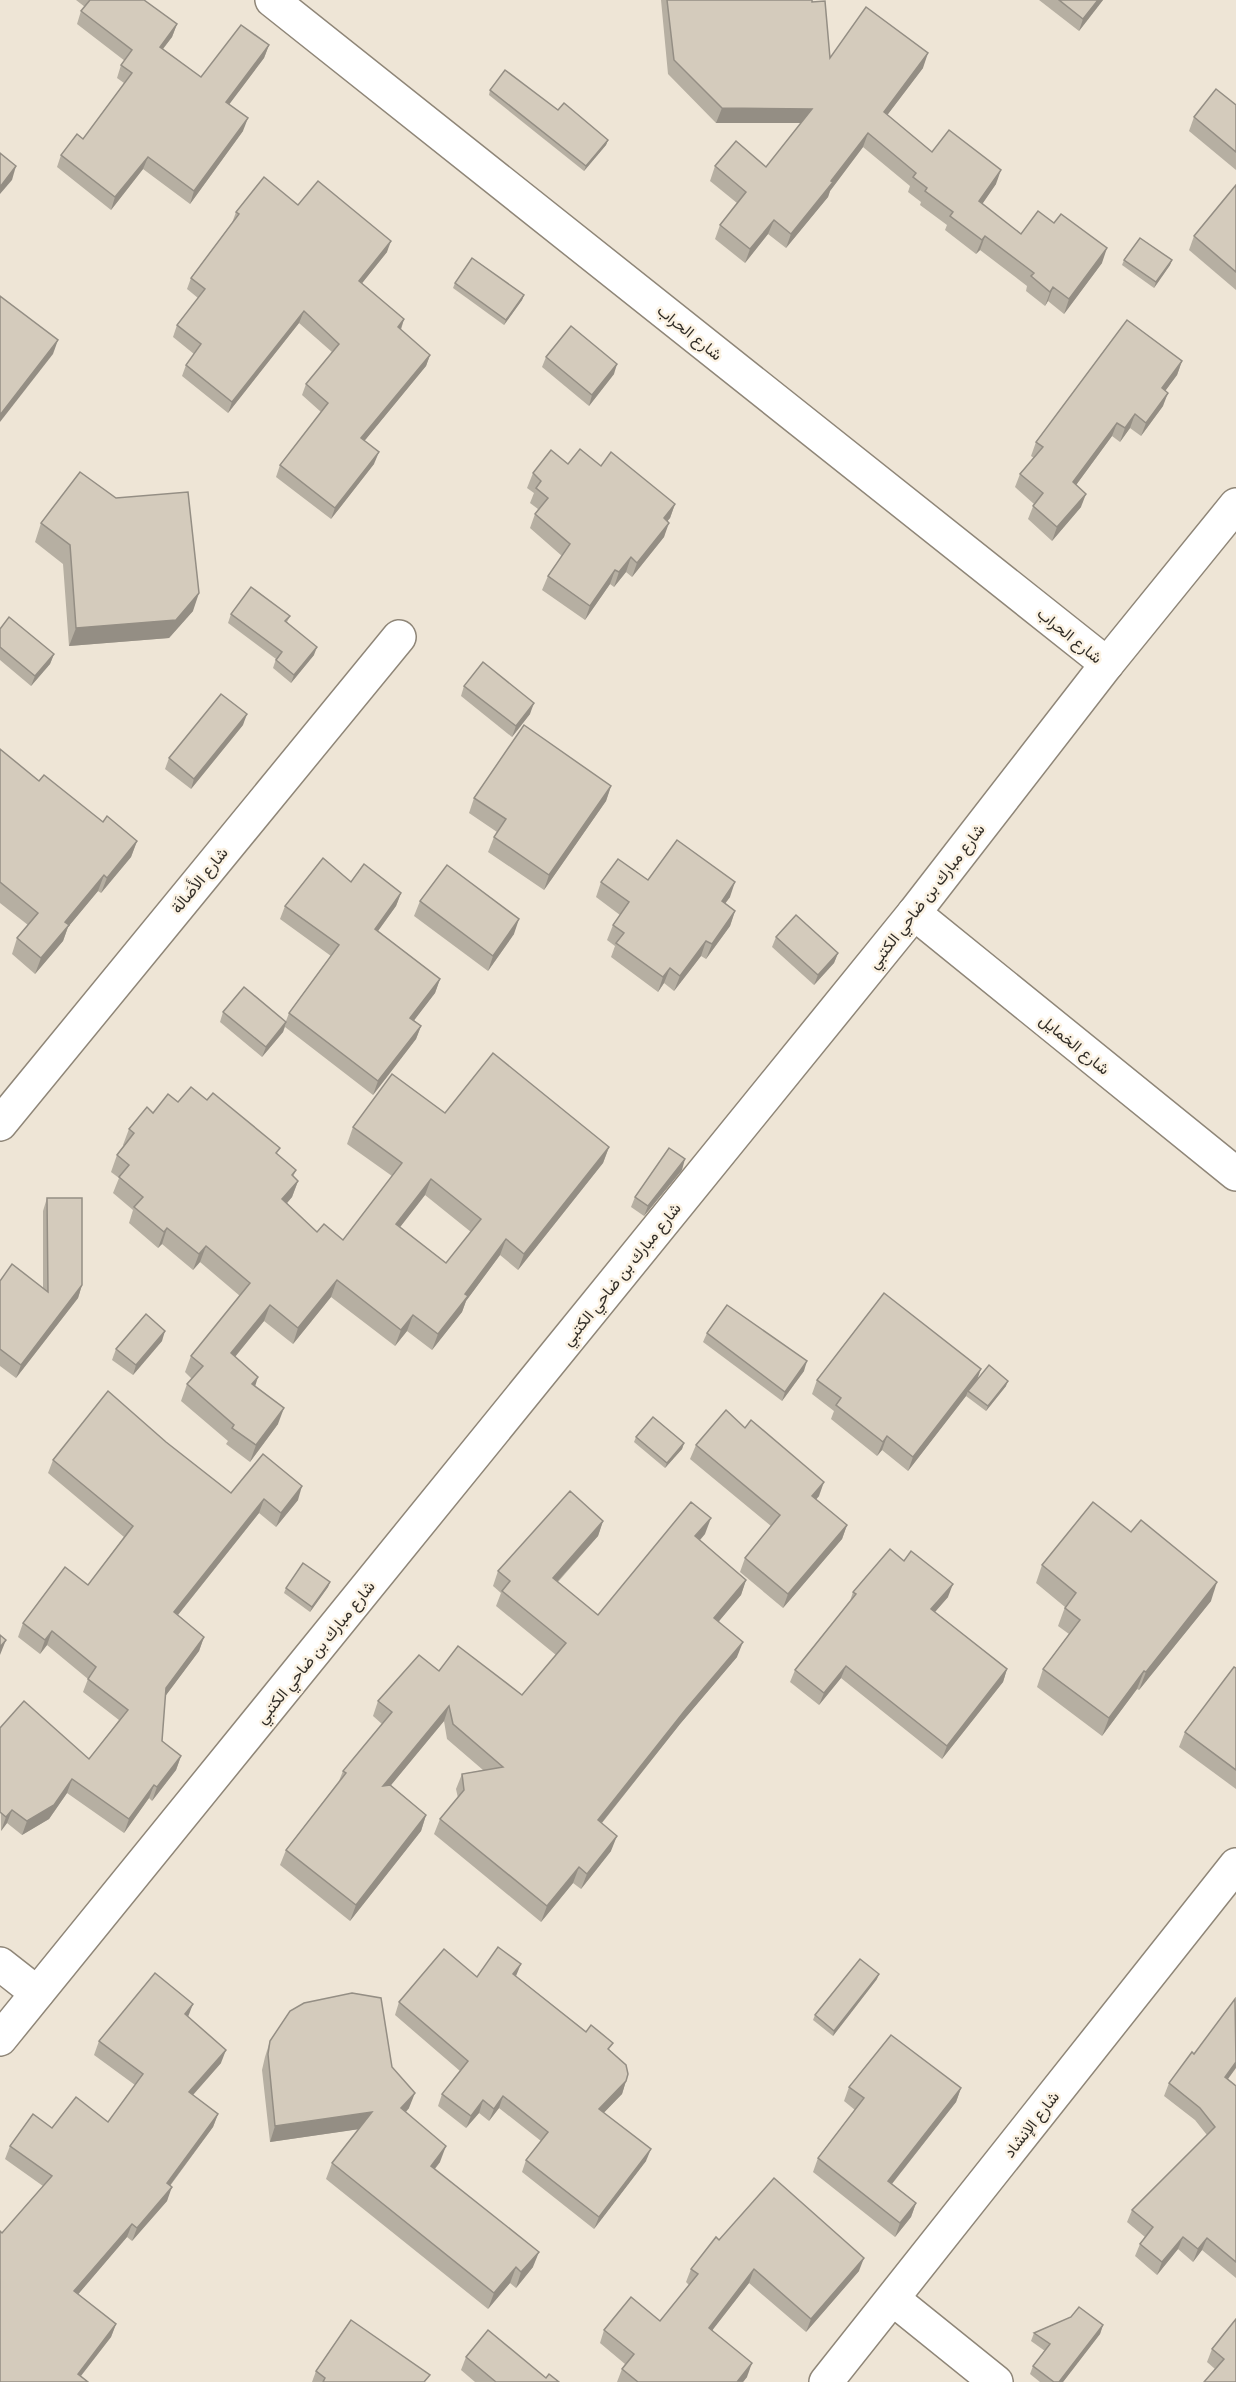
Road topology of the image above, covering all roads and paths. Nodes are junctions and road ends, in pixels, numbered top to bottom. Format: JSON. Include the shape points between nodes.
{"nodes":[{"id":1,"x":272,"y":0,"type":"edge"},
{"id":2,"x":1236,"y":505,"type":"edge"},
{"id":3,"x":399,"y":637,"type":"dead end"},
{"id":4,"x":1107,"y":664,"type":"junction"},
{"id":5,"x":914,"y":913,"type":"junction"},
{"id":6,"x":0,"y":1124,"type":"edge"},
{"id":7,"x":1236,"y":1174,"type":"edge"},
{"id":8,"x":1236,"y":1865,"type":"edge"},
{"id":9,"x":0,"y":1964,"type":"edge"},
{"id":10,"x":37,"y":1993,"type":"junction"},
{"id":11,"x":0,"y":2039,"type":"edge"},
{"id":12,"x":893,"y":2299,"type":"junction"},
{"id":13,"x":826,"y":2382,"type":"edge"},
{"id":14,"x":996,"y":2382,"type":"edge"}],
"edges":[{"from":1,"to":4,"type":"street","name":"شارع الحراب"},
{"from":2,"to":4,"type":"street","name":"شارع مبارك بن ضاحي الكتبي"},
{"from":3,"to":6,"type":"street","name":"شارع الأَصَالَة"},
{"from":4,"to":5,"type":"street","name":"شارع مبارك بن ضاحي الكتبي"},
{"from":5,"to":7,"type":"street","name":"شارع الخمايل"},
{"from":5,"to":10,"type":"street","name":"شارع مبارك بن ضاحي الكتبي"},
{"from":8,"to":12,"type":"street","name":"شارع الإنشاد"},
{"from":9,"to":10,"type":"street"},
{"from":10,"to":11,"type":"street","name":"شارع مبارك بن ضاحي الكتبي"},
{"from":12,"to":13,"type":"street","name":"شارع الإنشاد"},
{"from":12,"to":14,"type":"street"}]}
